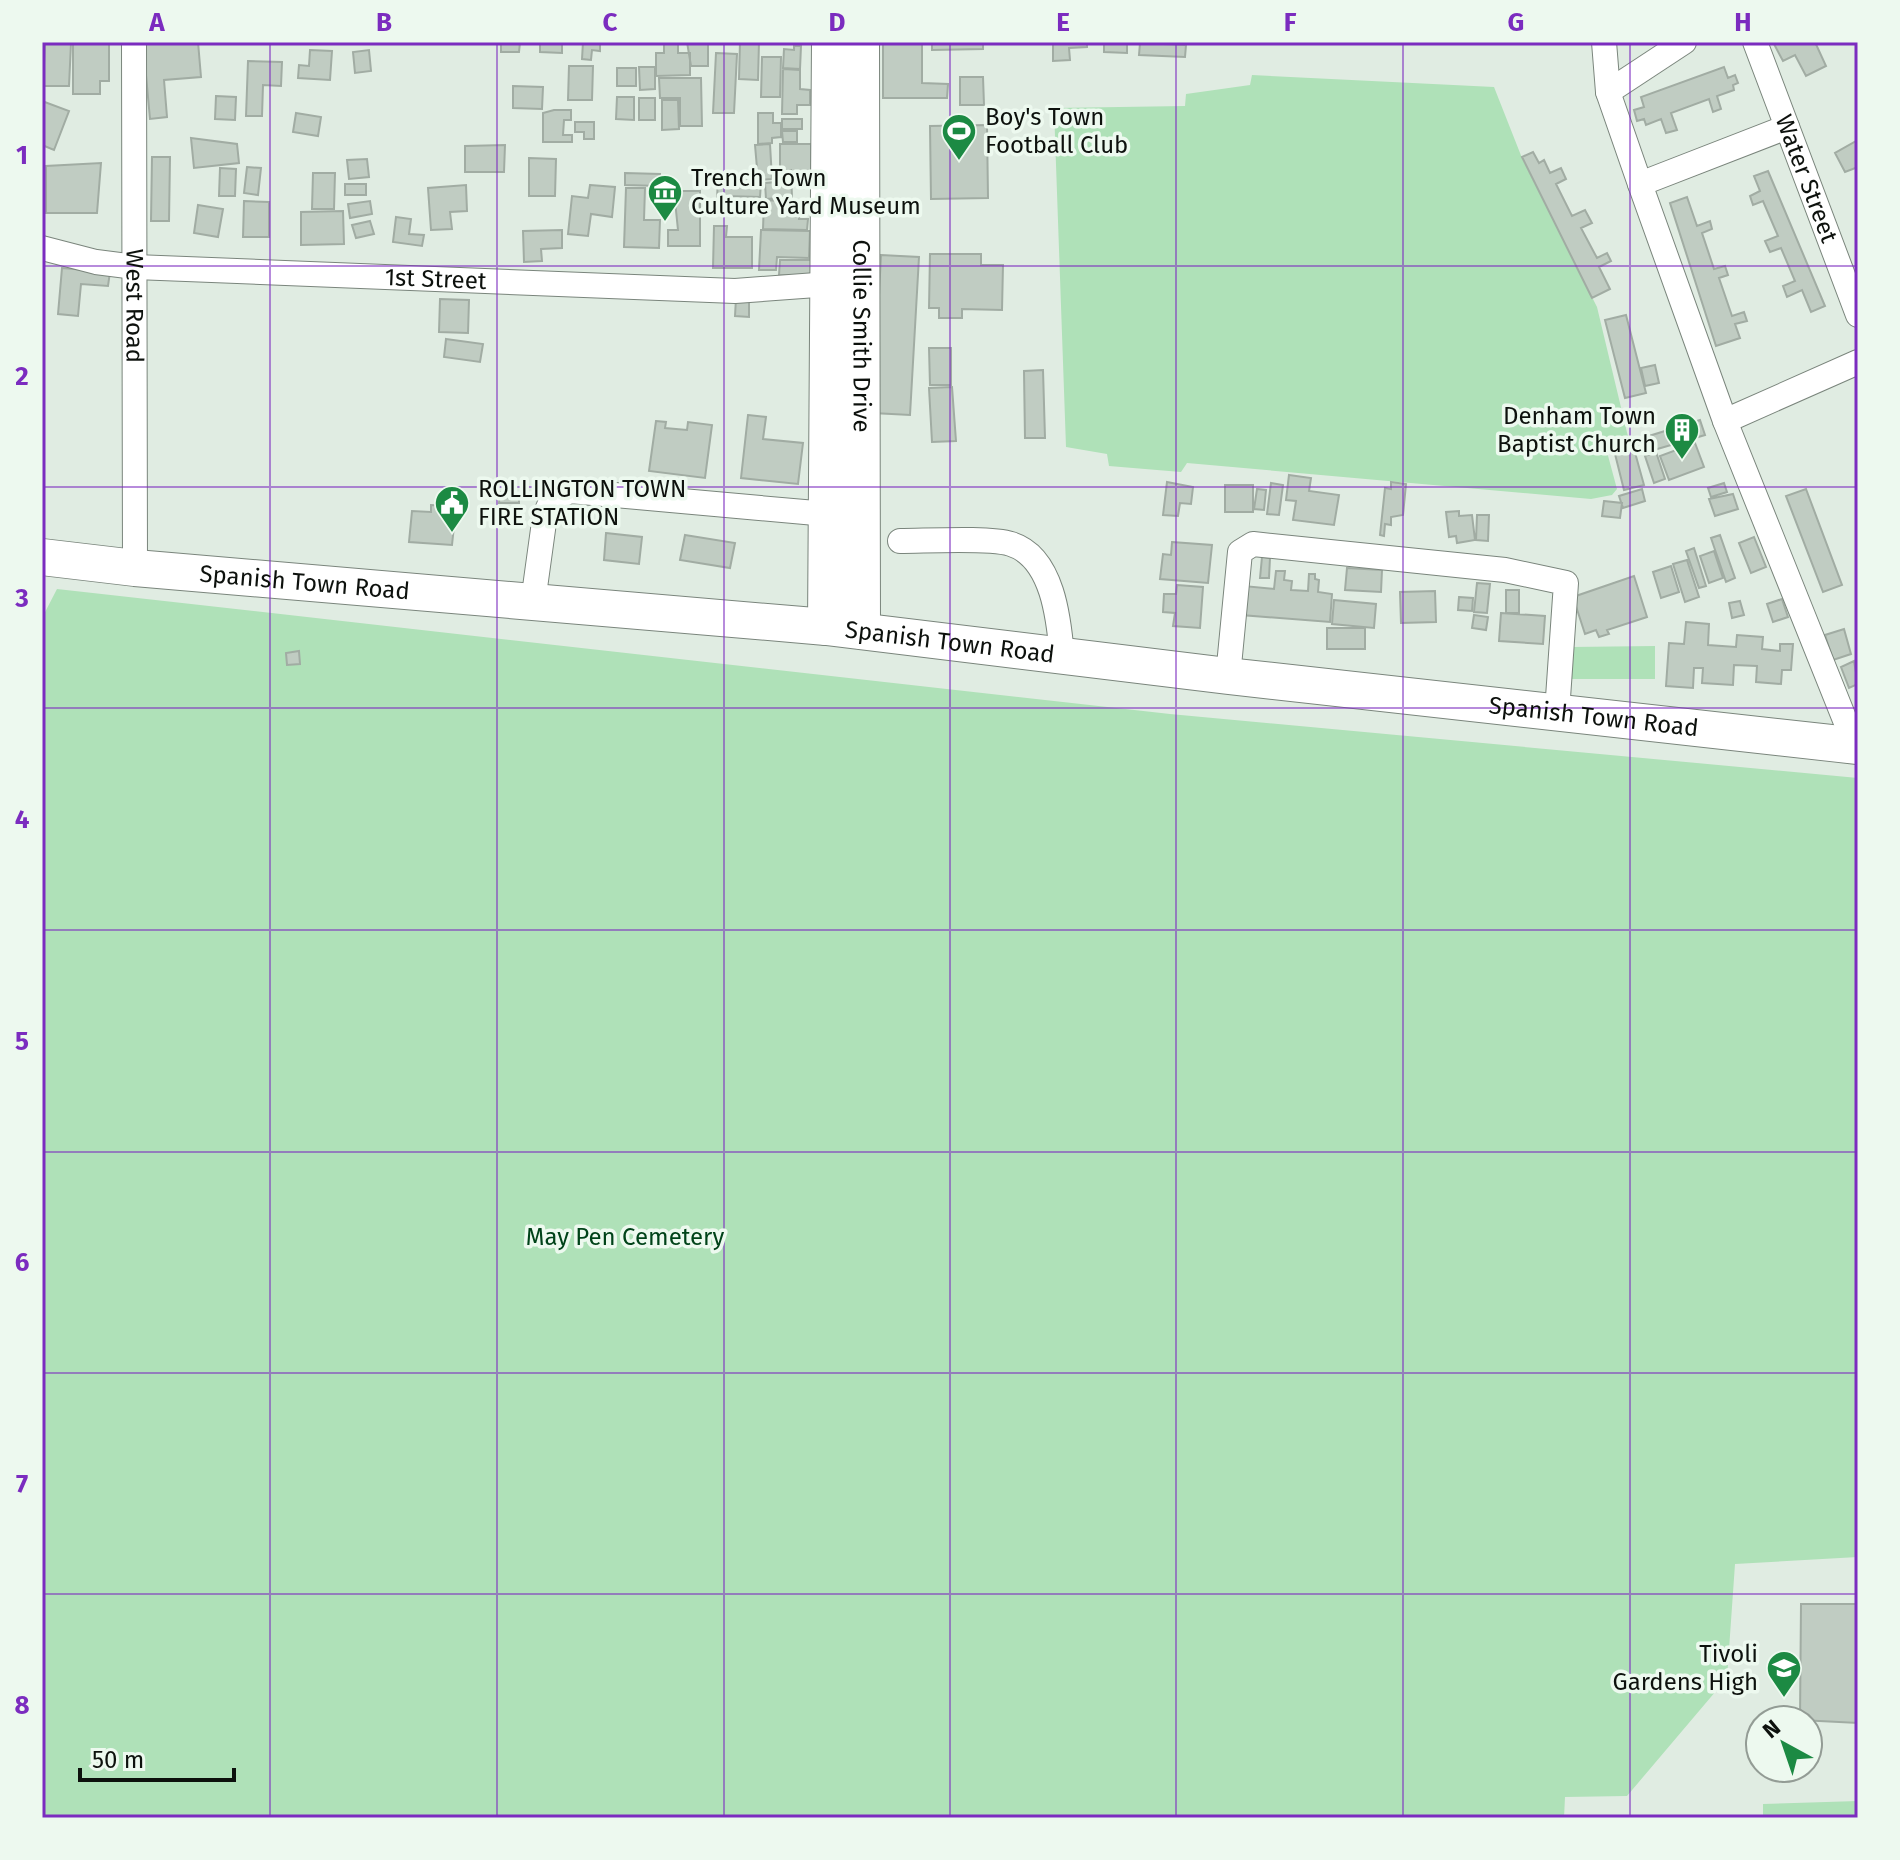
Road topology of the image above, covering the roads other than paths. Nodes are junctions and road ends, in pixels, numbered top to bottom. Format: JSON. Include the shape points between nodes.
{"nodes":[{"id":1,"x":134,"y":42,"type":"edge"},
{"id":2,"x":830,"y":42,"type":"edge"},
{"id":3,"x":861,"y":42,"type":"edge"},
{"id":4,"x":1604,"y":42,"type":"edge"},
{"id":5,"x":1684,"y":42,"type":"edge"},
{"id":6,"x":1755,"y":42,"type":"edge"},
{"id":7,"x":1608,"y":92,"type":"junction"},
{"id":8,"x":1787,"y":127,"type":"junction"},
{"id":9,"x":1640,"y":184,"type":"junction"},
{"id":10,"x":42,"y":248,"type":"edge"},
{"id":11,"x":135,"y":267,"type":"junction"},
{"id":12,"x":830,"y":284,"type":"junction"},
{"id":13,"x":1858,"y":315,"type":"edge"},
{"id":14,"x":1858,"y":362,"type":"edge"},
{"id":15,"x":1725,"y":421,"type":"junction"},
{"id":16,"x":827,"y":514,"type":"junction"},
{"id":17,"x":900,"y":541,"type":"dead end"},
{"id":18,"x":42,"y":557,"type":"edge"},
{"id":19,"x":135,"y":568,"type":"junction"},
{"id":20,"x":533,"y":602,"type":"junction"},
{"id":21,"x":826,"y":627,"type":"junction"},
{"id":22,"x":862,"y":631,"type":"junction"},
{"id":23,"x":1062,"y":656,"type":"junction"},
{"id":24,"x":1228,"y":676,"type":"junction"},
{"id":25,"x":1557,"y":712,"type":"junction"},
{"id":26,"x":1856,"y":746,"type":"edge"}],
"edges":[{"from":1,"to":11,"type":"street","name":"West Road"},
{"from":2,"to":12,"type":"main road","name":"Collie Smith Drive"},
{"from":3,"to":22,"type":"main road","name":"Collie Smith Drive"},
{"from":4,"to":7,"type":"street"},
{"from":5,"to":7,"type":"street"},
{"from":6,"to":8,"type":"street","name":"Water Street"},
{"from":7,"to":9,"type":"street"},
{"from":8,"to":9,"type":"street"},
{"from":8,"to":13,"type":"street","name":"Water Street"},
{"from":9,"to":15,"type":"street"},
{"from":10,"to":11,"type":"street","name":"1st Street"},
{"from":11,"to":12,"type":"street","name":"1st Street","via":[[735,291]]},
{"from":11,"to":19,"type":"street","name":"West Road"},
{"from":12,"to":16,"type":"main road","name":"Collie Smith Drive"},
{"from":14,"to":15,"type":"street"},
{"from":15,"to":26,"type":"street"},
{"from":16,"to":20,"type":"street","via":[[570,491],[551,501],[545,515]]},
{"from":16,"to":21,"type":"main road","name":"Collie Smith Drive"},
{"from":17,"to":23,"type":"street","via":[[1010,543],[1029,553],[1046,579]]},
{"from":18,"to":19,"type":"main road","name":"Spanish Town Road"},
{"from":19,"to":20,"type":"main road","name":"Spanish Town Road"},
{"from":20,"to":21,"type":"main road","name":"Spanish Town Road"},
{"from":21,"to":22,"type":"main road","name":"Spanish Town Road"},
{"from":22,"to":23,"type":"main road","name":"Spanish Town Road"},
{"from":23,"to":24,"type":"main road","name":"Spanish Town Road"},
{"from":24,"to":25,"type":"main road","name":"Spanish Town Road"},
{"from":24,"to":25,"type":"street","via":[[1240,552],[1245,546],[1489,568],[1566,583]]},
{"from":25,"to":26,"type":"main road","name":"Spanish Town Road"}]}
